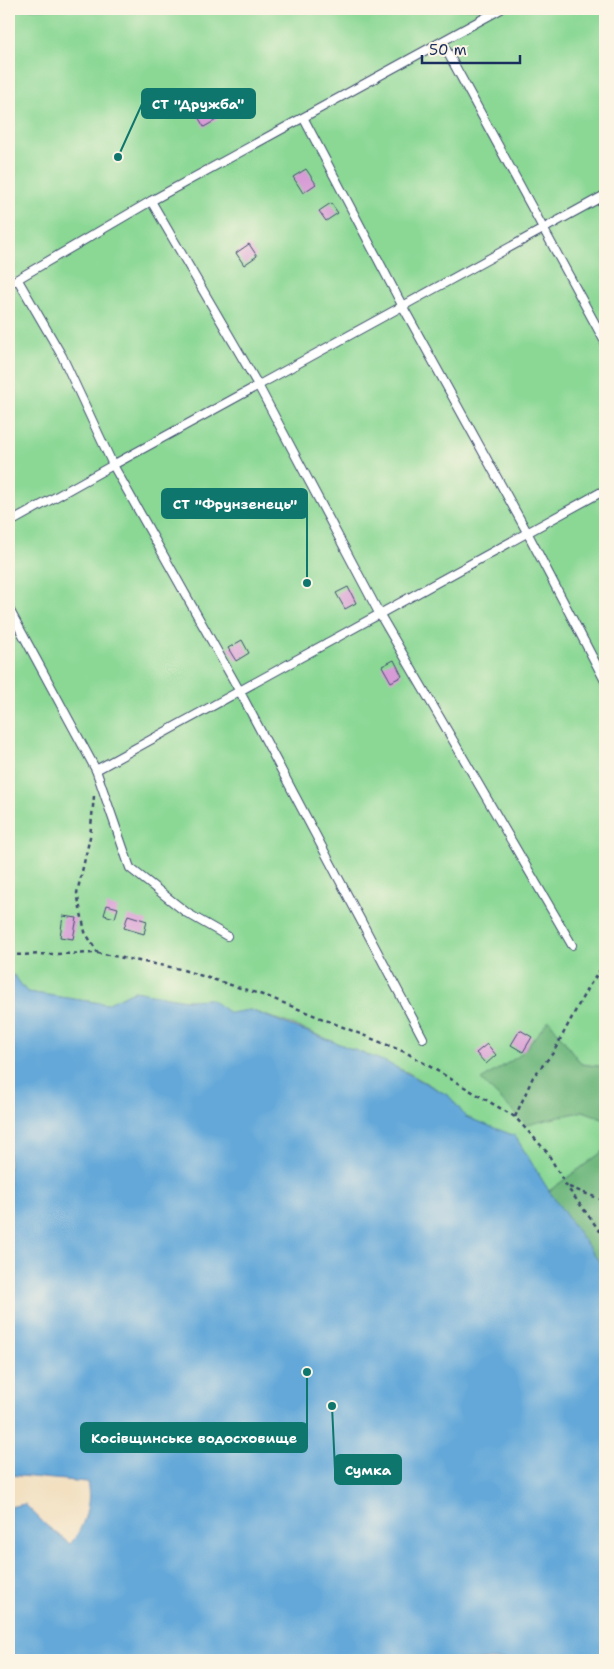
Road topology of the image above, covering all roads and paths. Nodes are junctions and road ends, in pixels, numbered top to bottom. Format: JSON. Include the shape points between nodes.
{"nodes":[{"id":1,"x":501,"y":9,"type":"edge"},
{"id":2,"x":442,"y":42,"type":"junction"},
{"id":3,"x":304,"y":119,"type":"junction"},
{"id":4,"x":605,"y":195,"type":"edge"},
{"id":5,"x":151,"y":201,"type":"junction"},
{"id":6,"x":544,"y":230,"type":"junction"},
{"id":7,"x":18,"y":280,"type":"junction"},
{"id":8,"x":9,"y":284,"type":"edge"},
{"id":9,"x":402,"y":307,"type":"junction"},
{"id":10,"x":605,"y":342,"type":"edge"},
{"id":11,"x":258,"y":385,"type":"junction"},
{"id":12,"x":113,"y":465,"type":"junction"},
{"id":13,"x":605,"y":490,"type":"edge"},
{"id":14,"x":9,"y":523,"type":"edge"},
{"id":15,"x":527,"y":532,"type":"junction"},
{"id":16,"x":9,"y":609,"type":"edge"},
{"id":17,"x":379,"y":613,"type":"junction"},
{"id":18,"x":605,"y":681,"type":"edge"},
{"id":19,"x":239,"y":690,"type":"junction"},
{"id":20,"x":96,"y":770,"type":"junction"},
{"id":21,"x":94,"y":789,"type":"dead end"},
{"id":22,"x":227,"y":936,"type":"dead end"},
{"id":23,"x":572,"y":945,"type":"dead end"},
{"id":24,"x":98,"y":953,"type":"junction"},
{"id":25,"x":9,"y":955,"type":"edge"},
{"id":26,"x":605,"y":963,"type":"edge"},
{"id":27,"x":423,"y":1038,"type":"dead end"},
{"id":28,"x":515,"y":1117,"type":"junction"},
{"id":29,"x":567,"y":1187,"type":"junction"},
{"id":30,"x":605,"y":1201,"type":"edge"},
{"id":31,"x":605,"y":1238,"type":"edge"}],
"edges":[{"from":1,"to":2,"type":"lane"},
{"from":2,"to":3,"type":"lane"},
{"from":2,"to":6,"type":"lane"},
{"from":3,"to":5,"type":"lane"},
{"from":3,"to":9,"type":"lane"},
{"from":4,"to":6,"type":"lane"},
{"from":5,"to":7,"type":"lane"},
{"from":5,"to":11,"type":"lane"},
{"from":6,"to":9,"type":"lane"},
{"from":6,"to":10,"type":"lane"},
{"from":7,"to":8,"type":"lane"},
{"from":7,"to":12,"type":"lane","via":[[62,356]]},
{"from":9,"to":11,"type":"lane"},
{"from":9,"to":15,"type":"lane"},
{"from":11,"to":12,"type":"lane"},
{"from":11,"to":17,"type":"lane"},
{"from":12,"to":14,"type":"lane"},
{"from":12,"to":19,"type":"lane"},
{"from":13,"to":15,"type":"lane"},
{"from":15,"to":17,"type":"lane"},
{"from":15,"to":18,"type":"lane"},
{"from":16,"to":20,"type":"lane"},
{"from":17,"to":19,"type":"lane"},
{"from":17,"to":23,"type":"lane"},
{"from":19,"to":20,"type":"lane"},
{"from":19,"to":27,"type":"lane"},
{"from":20,"to":22,"type":"lane","via":[[130,868],[187,913]]},
{"from":21,"to":24,"type":"path","via":[[90,837],[77,893],[85,932]]},
{"from":24,"to":25,"type":"path"},
{"from":24,"to":28,"type":"path","via":[[180,969],[269,997],[407,1053]]},
{"from":26,"to":28,"type":"path","via":[[587,989],[553,1053],[533,1077]]},
{"from":28,"to":29,"type":"path","via":[[547,1152]]},
{"from":29,"to":30,"type":"path"},
{"from":29,"to":31,"type":"path"}]}
